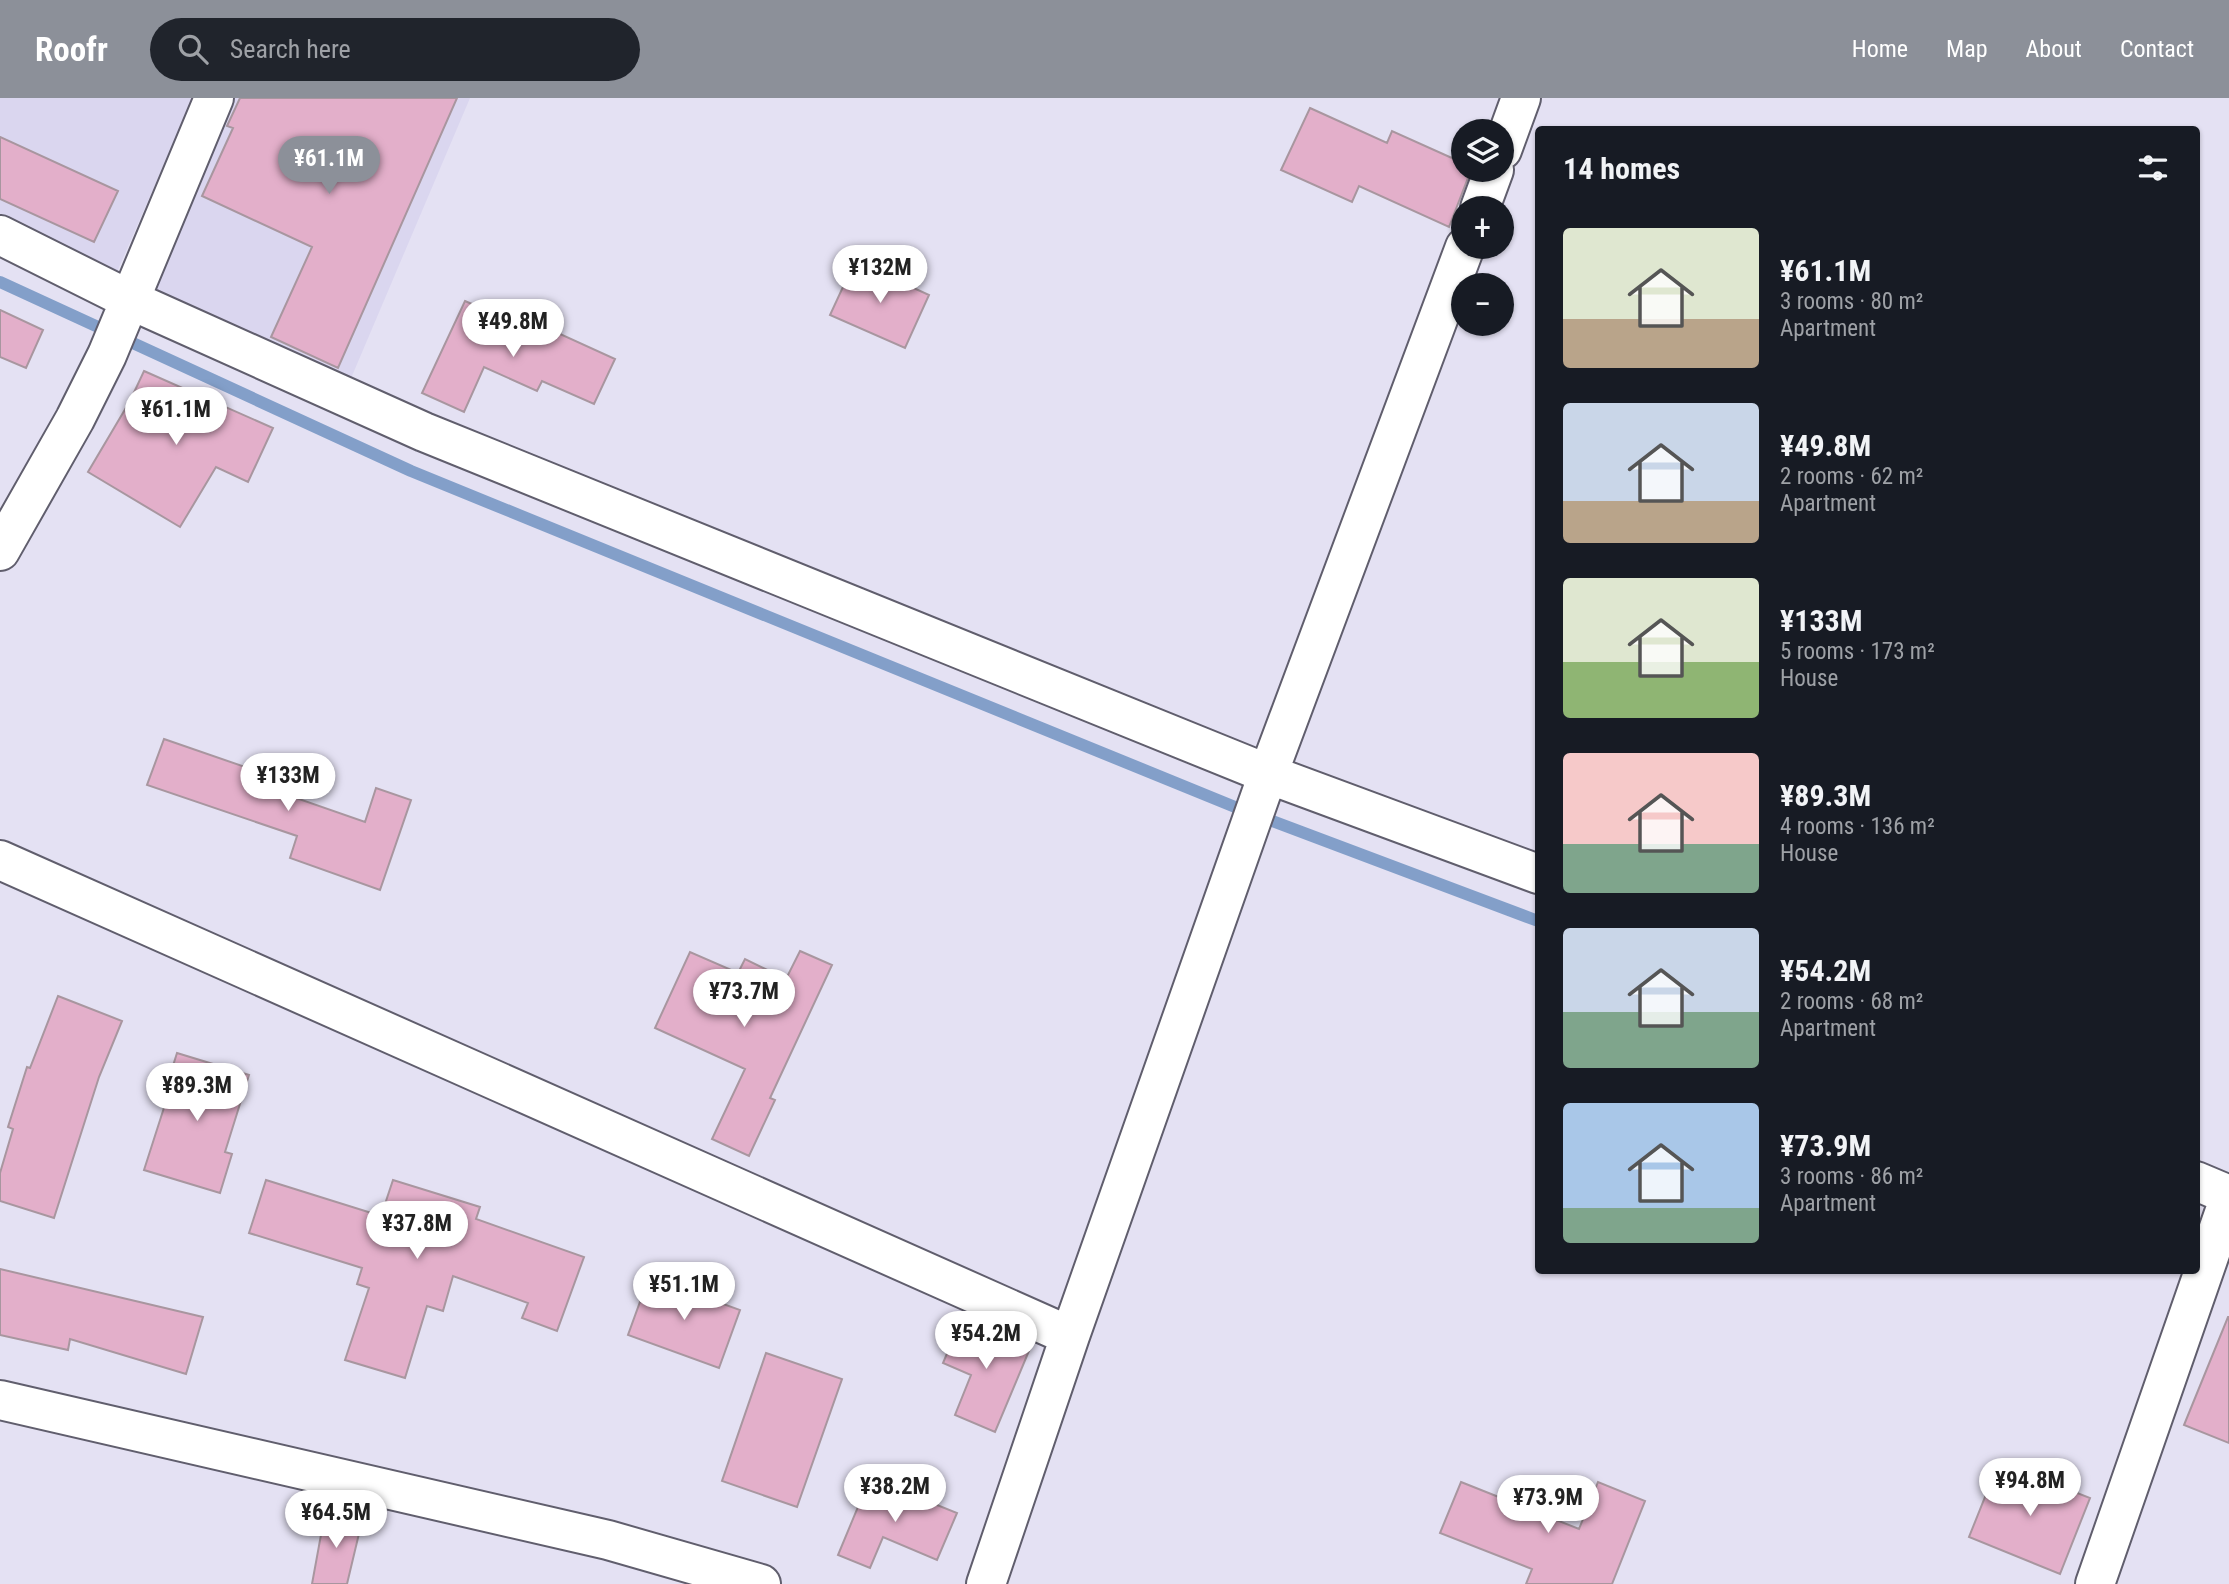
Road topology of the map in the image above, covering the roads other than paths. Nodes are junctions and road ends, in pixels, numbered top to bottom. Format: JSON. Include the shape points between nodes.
{"nodes":[{"id":1,"x":214,"y":98,"type":"edge"},
{"id":2,"x":1521,"y":98,"type":"edge"},
{"id":3,"x":1513,"y":119,"type":"edge"},
{"id":4,"x":0,"y":236,"type":"edge"},
{"id":5,"x":1461,"y":259,"type":"edge"},
{"id":6,"x":128,"y":299,"type":"junction"},
{"id":7,"x":0,"y":551,"type":"edge"},
{"id":8,"x":1268,"y":774,"type":"junction"},
{"id":9,"x":0,"y":860,"type":"edge"},
{"id":10,"x":1535,"y":873,"type":"edge"},
{"id":11,"x":2200,"y":1183,"type":"edge"},
{"id":12,"x":2229,"y":1197,"type":"edge"},
{"id":13,"x":1070,"y":1336,"type":"junction"},
{"id":14,"x":0,"y":1400,"type":"edge"},
{"id":15,"x":761,"y":1584,"type":"edge"},
{"id":16,"x":986,"y":1584,"type":"edge"},
{"id":17,"x":2095,"y":1584,"type":"edge"}],
"edges":[{"from":1,"to":6,"type":"street"},
{"from":2,"to":3,"type":"street"},
{"from":4,"to":6,"type":"street"},
{"from":5,"to":8,"type":"street"},
{"from":6,"to":7,"type":"street","via":[[75,419]]},
{"from":6,"to":8,"type":"street","via":[[424,432]]},
{"from":8,"to":10,"type":"street"},
{"from":8,"to":13,"type":"street"},
{"from":9,"to":13,"type":"street"},
{"from":11,"to":12,"type":"street"},
{"from":12,"to":17,"type":"street"},
{"from":13,"to":16,"type":"street"},
{"from":14,"to":15,"type":"street","via":[[608,1540]]}]}
